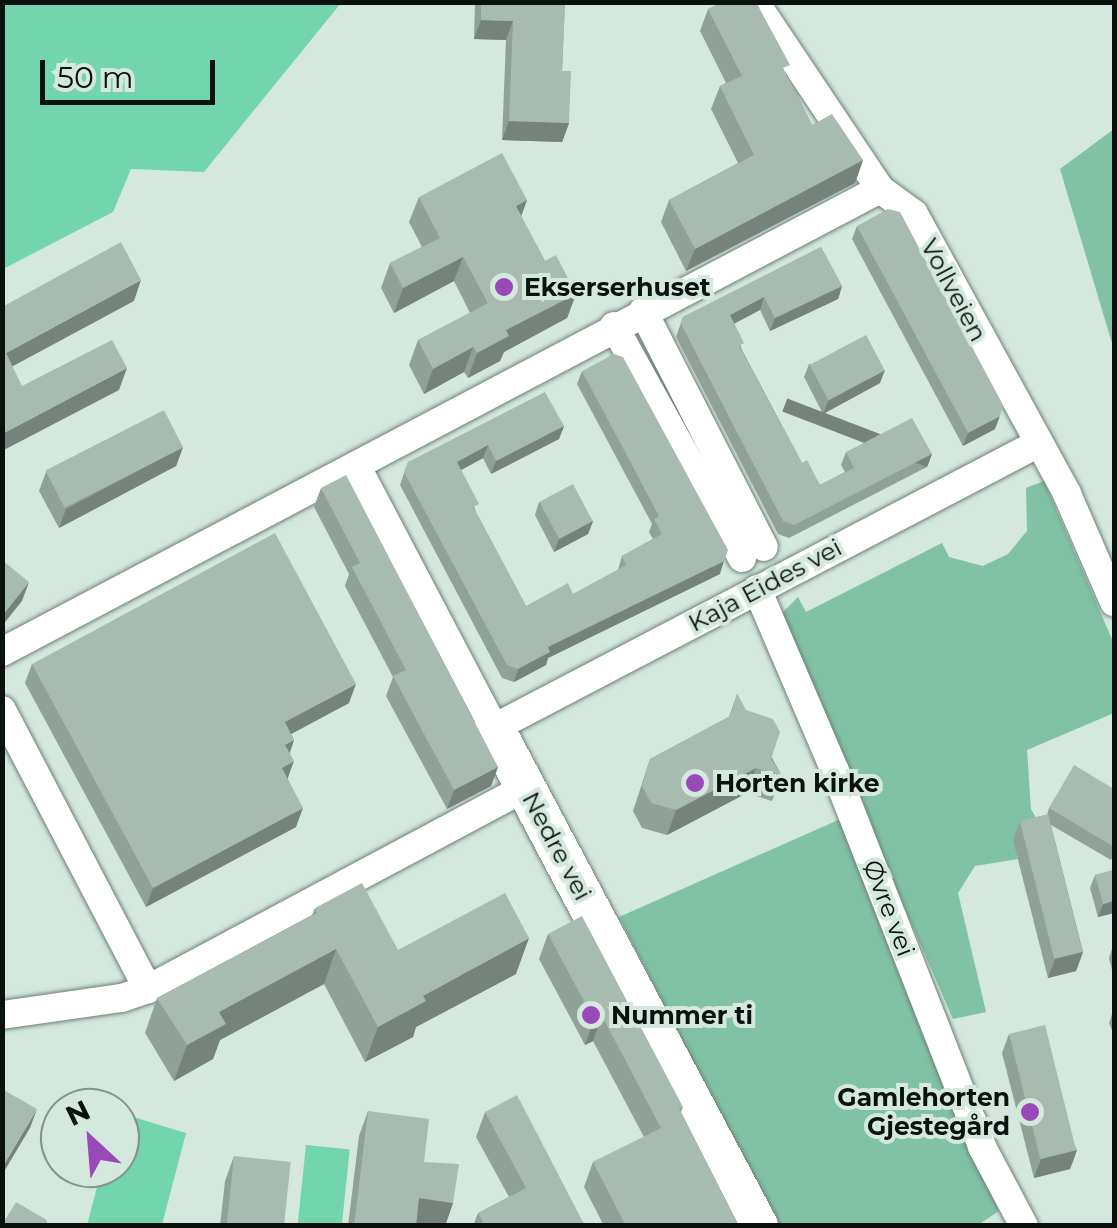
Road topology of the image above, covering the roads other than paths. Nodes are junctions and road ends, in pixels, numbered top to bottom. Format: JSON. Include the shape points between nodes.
{"nodes":[{"id":1,"x":755,"y":2,"type":"edge"},
{"id":2,"x":880,"y":188,"type":"junction"},
{"id":3,"x":643,"y":312,"type":"junction"},
{"id":4,"x":614,"y":326,"type":"junction"},
{"id":5,"x":1037,"y":444,"type":"junction"},
{"id":6,"x":357,"y":467,"type":"junction"},
{"id":7,"x":757,"y":589,"type":"junction"},
{"id":8,"x":1114,"y":602,"type":"edge"},
{"id":9,"x":2,"y":652,"type":"edge"},
{"id":10,"x":2,"y":710,"type":"edge"},
{"id":11,"x":494,"y":728,"type":"junction"},
{"id":12,"x":526,"y":788,"type":"junction"},
{"id":13,"x":148,"y":989,"type":"junction"},
{"id":14,"x":2,"y":1016,"type":"edge"},
{"id":15,"x":758,"y":1226,"type":"edge"},
{"id":16,"x":1024,"y":1226,"type":"edge"}],
"edges":[{"from":1,"to":2,"type":"street","name":"Vollveien"},
{"from":2,"to":3,"type":"street"},
{"from":2,"to":5,"type":"street","name":"Vollveien","via":[[914,214]]},
{"from":3,"to":4,"type":"street"},
{"from":3,"to":4,"type":"street","via":[[753,552]]},
{"from":4,"to":6,"type":"street"},
{"from":5,"to":7,"type":"street","name":"Kaja Eides vei"},
{"from":5,"to":8,"type":"street","name":"Vollveien","via":[[1067,494]]},
{"from":6,"to":9,"type":"street"},
{"from":6,"to":11,"type":"street","name":"Nedre vei"},
{"from":7,"to":11,"type":"street","name":"Kaja Eides vei"},
{"from":7,"to":16,"type":"street","name":"Øvre vei","via":[[982,1147]]},
{"from":10,"to":13,"type":"street"},
{"from":11,"to":12,"type":"main road","name":"Nedre vei"},
{"from":12,"to":13,"type":"street"},
{"from":12,"to":15,"type":"main road","name":"Nedre vei"},
{"from":13,"to":14,"type":"street"}]}
